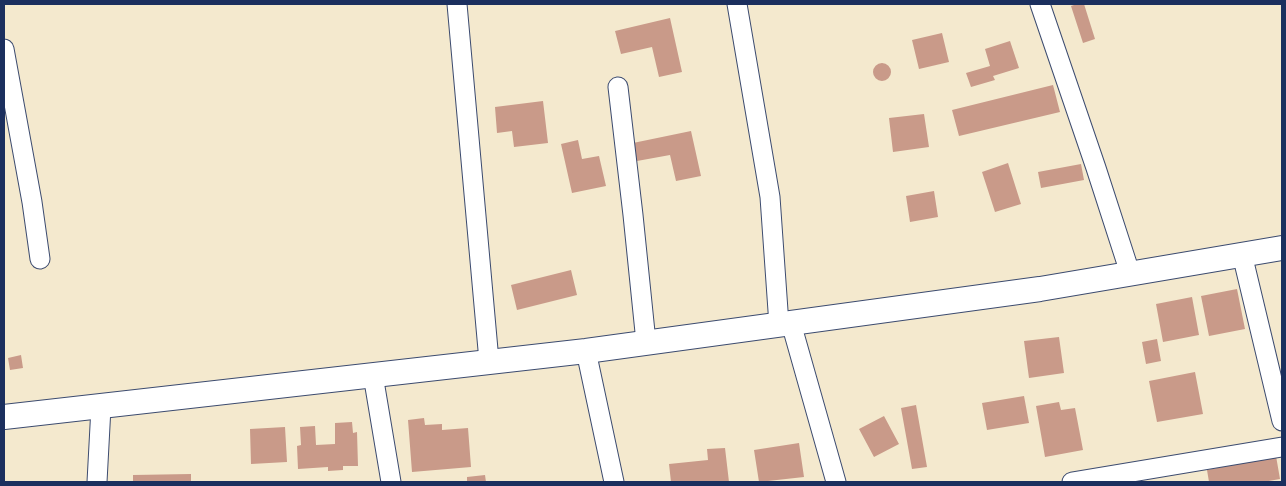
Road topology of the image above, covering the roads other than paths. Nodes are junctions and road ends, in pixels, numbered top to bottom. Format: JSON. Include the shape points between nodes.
{"nodes":[{"id":1,"x":457,"y":4,"type":"edge"},
{"id":2,"x":737,"y":4,"type":"edge"},
{"id":3,"x":1040,"y":4,"type":"edge"},
{"id":4,"x":4,"y":49,"type":"edge"},
{"id":5,"x":618,"y":87,"type":"dead end"},
{"id":6,"x":1282,"y":248,"type":"edge"},
{"id":7,"x":1242,"y":254,"type":"junction"},
{"id":8,"x":40,"y":259,"type":"dead end"},
{"id":9,"x":1130,"y":273,"type":"junction"},
{"id":10,"x":785,"y":324,"type":"junction"},
{"id":11,"x":646,"y":342,"type":"junction"},
{"id":12,"x":586,"y":351,"type":"junction"},
{"id":13,"x":489,"y":361,"type":"junction"},
{"id":14,"x":373,"y":374,"type":"junction"},
{"id":15,"x":101,"y":407,"type":"junction"},
{"id":16,"x":4,"y":417,"type":"edge"},
{"id":17,"x":1282,"y":421,"type":"edge"},
{"id":18,"x":1282,"y":447,"type":"edge"},
{"id":19,"x":1099,"y":480,"type":"edge"},
{"id":20,"x":97,"y":482,"type":"edge"},
{"id":21,"x":391,"y":482,"type":"edge"},
{"id":22,"x":614,"y":482,"type":"edge"},
{"id":23,"x":836,"y":482,"type":"edge"},
{"id":24,"x":1072,"y":482,"type":"edge"}],
"edges":[{"from":1,"to":13,"type":"street"},
{"from":2,"to":10,"type":"street","via":[[770,197]]},
{"from":3,"to":9,"type":"street"},
{"from":4,"to":8,"type":"street"},
{"from":5,"to":11,"type":"street"},
{"from":6,"to":7,"type":"street"},
{"from":7,"to":9,"type":"street"},
{"from":7,"to":17,"type":"street"},
{"from":9,"to":10,"type":"street","via":[[1040,289]]},
{"from":10,"to":11,"type":"street"},
{"from":10,"to":23,"type":"street"},
{"from":11,"to":12,"type":"street"},
{"from":12,"to":13,"type":"street"},
{"from":12,"to":22,"type":"street"},
{"from":13,"to":14,"type":"street"},
{"from":14,"to":15,"type":"street"},
{"from":14,"to":21,"type":"street"},
{"from":15,"to":16,"type":"street"},
{"from":15,"to":20,"type":"street"},
{"from":18,"to":19,"type":"street"},
{"from":19,"to":24,"type":"street"}]}
